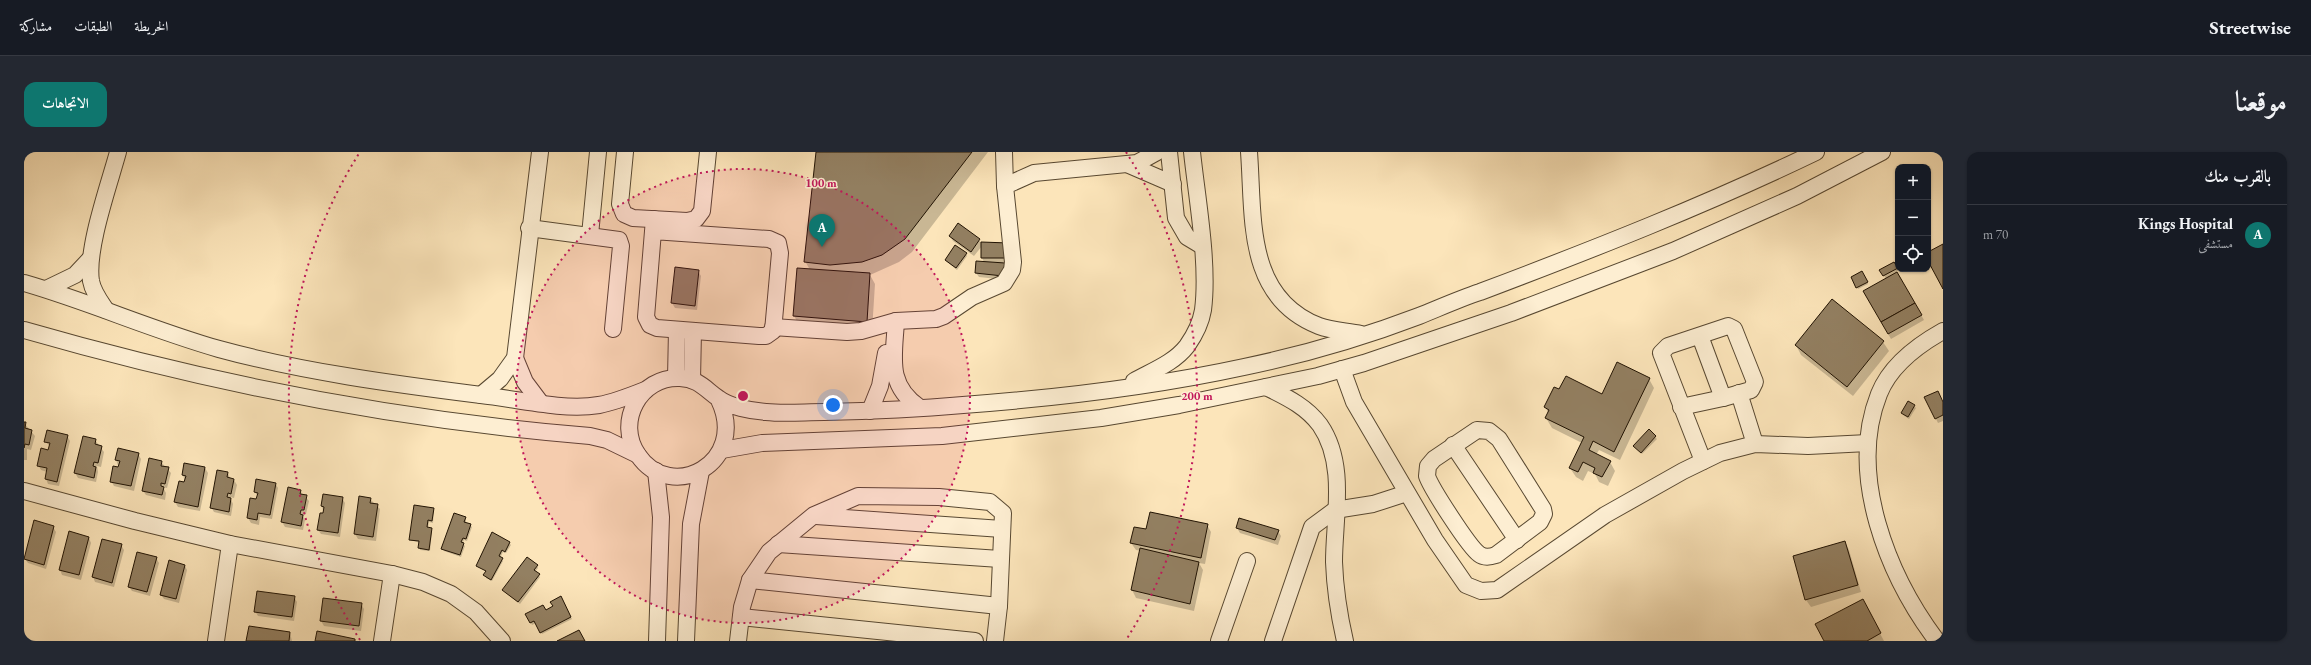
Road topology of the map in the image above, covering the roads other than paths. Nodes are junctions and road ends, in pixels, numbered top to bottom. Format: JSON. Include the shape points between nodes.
{"nodes":[{"id":1,"x":118,"y":152,"type":"edge"},
{"id":2,"x":530,"y":152,"type":"edge"},
{"id":3,"x":540,"y":152,"type":"edge"},
{"id":4,"x":598,"y":152,"type":"edge"},
{"id":5,"x":625,"y":152,"type":"edge"},
{"id":6,"x":708,"y":152,"type":"edge"},
{"id":7,"x":1004,"y":152,"type":"edge"},
{"id":8,"x":1157,"y":152,"type":"edge"},
{"id":9,"x":1169,"y":152,"type":"edge"},
{"id":10,"x":1192,"y":152,"type":"edge"},
{"id":11,"x":1250,"y":152,"type":"edge"},
{"id":12,"x":1816,"y":152,"type":"edge"},
{"id":13,"x":1882,"y":152,"type":"edge"},
{"id":14,"x":1129,"y":165,"type":"junction"},
{"id":15,"x":1173,"y":184,"type":"junction"},
{"id":16,"x":1005,"y":186,"type":"junction"},
{"id":17,"x":532,"y":207,"type":"junction"},
{"id":18,"x":620,"y":209,"type":"junction"},
{"id":19,"x":700,"y":217,"type":"junction"},
{"id":20,"x":653,"y":225,"type":"junction"},
{"id":21,"x":530,"y":228,"type":"junction"},
{"id":22,"x":590,"y":235,"type":"junction"},
{"id":23,"x":720,"y":236,"type":"junction"},
{"id":24,"x":615,"y":238,"type":"junction"},
{"id":25,"x":1202,"y":246,"type":"junction"},
{"id":26,"x":90,"y":259,"type":"junction"},
{"id":27,"x":24,"y":283,"type":"edge"},
{"id":28,"x":46,"y":289,"type":"junction"},
{"id":29,"x":106,"y":310,"type":"junction"},
{"id":30,"x":891,"y":322,"type":"junction"},
{"id":31,"x":773,"y":327,"type":"junction"},
{"id":32,"x":613,"y":329,"type":"dead end"},
{"id":33,"x":24,"y":330,"type":"edge"},
{"id":34,"x":685,"y":331,"type":"junction"},
{"id":35,"x":1943,"y":331,"type":"edge"},
{"id":36,"x":1365,"y":334,"type":"junction"},
{"id":37,"x":1700,"y":336,"type":"junction"},
{"id":38,"x":514,"y":358,"type":"junction"},
{"id":39,"x":1342,"y":369,"type":"junction"},
{"id":40,"x":676,"y":378,"type":"junction"},
{"id":41,"x":692,"y":380,"type":"junction"},
{"id":42,"x":1266,"y":386,"type":"junction"},
{"id":43,"x":1119,"y":388,"type":"junction"},
{"id":44,"x":646,"y":389,"type":"junction"},
{"id":45,"x":1739,"y":393,"type":"junction"},
{"id":46,"x":481,"y":395,"type":"junction"},
{"id":47,"x":1723,"y":398,"type":"junction"},
{"id":48,"x":719,"y":400,"type":"junction"},
{"id":49,"x":540,"y":402,"type":"junction"},
{"id":50,"x":1681,"y":407,"type":"junction"},
{"id":51,"x":920,"y":408,"type":"junction"},
{"id":52,"x":870,"y":411,"type":"junction"},
{"id":53,"x":1868,"y":443,"type":"junction"},
{"id":54,"x":1755,"y":444,"type":"junction"},
{"id":55,"x":1453,"y":445,"type":"junction"},
{"id":56,"x":722,"y":450,"type":"junction"},
{"id":57,"x":638,"y":455,"type":"junction"},
{"id":58,"x":1703,"y":461,"type":"junction"},
{"id":59,"x":656,"y":471,"type":"junction"},
{"id":60,"x":701,"y":471,"type":"junction"},
{"id":61,"x":24,"y":491,"type":"edge"},
{"id":62,"x":1407,"y":492,"type":"junction"},
{"id":63,"x":1439,"y":497,"type":"junction"},
{"id":64,"x":1336,"y":510,"type":"junction"},
{"id":65,"x":1418,"y":512,"type":"junction"},
{"id":66,"x":814,"y":516,"type":"junction"},
{"id":67,"x":1002,"y":529,"type":"junction"},
{"id":68,"x":1517,"y":540,"type":"junction"},
{"id":69,"x":230,"y":544,"type":"junction"},
{"id":70,"x":778,"y":544,"type":"junction"},
{"id":71,"x":1470,"y":544,"type":"junction"},
{"id":72,"x":1447,"y":557,"type":"junction"},
{"id":73,"x":1000,"y":559,"type":"junction"},
{"id":74,"x":1247,"y":561,"type":"dead end"},
{"id":75,"x":392,"y":574,"type":"junction"},
{"id":76,"x":750,"y":580,"type":"junction"},
{"id":77,"x":999,"y":606,"type":"junction"},
{"id":78,"x":741,"y":617,"type":"junction"},
{"id":79,"x":216,"y":641,"type":"edge"},
{"id":80,"x":382,"y":641,"type":"edge"},
{"id":81,"x":502,"y":641,"type":"edge"},
{"id":82,"x":657,"y":641,"type":"edge"},
{"id":83,"x":686,"y":641,"type":"edge"},
{"id":84,"x":738,"y":641,"type":"edge"},
{"id":85,"x":975,"y":641,"type":"edge"},
{"id":86,"x":995,"y":641,"type":"edge"},
{"id":87,"x":1220,"y":641,"type":"edge"},
{"id":88,"x":1273,"y":641,"type":"edge"},
{"id":89,"x":1345,"y":641,"type":"edge"},
{"id":90,"x":1937,"y":641,"type":"edge"}],
"edges":[{"from":1,"to":26,"type":"street"},
{"from":2,"to":17,"type":"street"},
{"from":3,"to":17,"type":"street"},
{"from":4,"to":22,"type":"street"},
{"from":5,"to":18,"type":"street"},
{"from":6,"to":19,"type":"street"},
{"from":7,"to":16,"type":"street"},
{"from":8,"to":14,"type":"street","via":[[1146,160]]},
{"from":9,"to":15,"type":"street"},
{"from":10,"to":25,"type":"street"},
{"from":11,"to":36,"type":"street","via":[[1259,259],[1270,285],[1281,302],[1300,317],[1321,326]]},
{"from":12,"to":36,"type":"street","via":[[1647,229],[1417,317]]},
{"from":13,"to":39,"type":"street","via":[[1797,196],[1673,251],[1511,313]]},
{"from":14,"to":15,"type":"street"},
{"from":14,"to":16,"type":"street","via":[[1034,173]]},
{"from":15,"to":25,"type":"street","via":[[1176,218],[1180,228],[1187,237]]},
{"from":16,"to":30,"type":"street","via":[[1013,262],[1009,277],[997,287],[972,297],[944,316],[928,320]]},
{"from":17,"to":21,"type":"street"},
{"from":18,"to":20,"type":"street","via":[[628,217]]},
{"from":18,"to":24,"type":"street"},
{"from":19,"to":20,"type":"street","via":[[692,221]]},
{"from":19,"to":23,"type":"street","via":[[712,224]]},
{"from":20,"to":23,"type":"street","via":[[684,233]]},
{"from":20,"to":34,"type":"street","via":[[647,321],[656,328]]},
{"from":21,"to":22,"type":"street"},
{"from":21,"to":38,"type":"street"},
{"from":22,"to":24,"type":"street"},
{"from":23,"to":31,"type":"street","via":[[770,239],[778,243],[780,253]]},
{"from":24,"to":32,"type":"street","via":[[621,246]]},
{"from":25,"to":43,"type":"street","via":[[1204,296],[1203,312],[1197,330],[1187,346],[1173,360]]},
{"from":26,"to":28,"type":"street","via":[[75,275]]},
{"from":26,"to":29,"type":"street","via":[[91,282]]},
{"from":27,"to":28,"type":"street"},
{"from":28,"to":29,"type":"street"},
{"from":29,"to":46,"type":"street","via":[[173,335],[270,361],[431,389]]},
{"from":30,"to":31,"type":"street","via":[[861,331],[847,332]]},
{"from":30,"to":51,"type":"street","via":[[896,380],[905,395]]},
{"from":30,"to":52,"type":"street","via":[[880,386]]},
{"from":31,"to":34,"type":"street","via":[[769,334],[760,336]]},
{"from":33,"to":57,"type":"street","via":[[110,355],[220,382],[446,422],[590,436]]},
{"from":34,"to":40,"type":"street"},
{"from":34,"to":41,"type":"street"},
{"from":35,"to":53,"type":"street","via":[[1910,354],[1890,377],[1880,393]]},
{"from":36,"to":43,"type":"street","via":[[1245,367]]},
{"from":37,"to":45,"type":"street","via":[[1728,326],[1734,329],[1755,382],[1751,390]]},
{"from":37,"to":47,"type":"street"},
{"from":37,"to":50,"type":"street","via":[[1668,346],[1661,352]]},
{"from":38,"to":46,"type":"street","via":[[500,379]]},
{"from":38,"to":49,"type":"street","via":[[525,382]]},
{"from":39,"to":42,"type":"street"},
{"from":39,"to":62,"type":"street","via":[[1354,402]]},
{"from":40,"to":41,"type":"street"},
{"from":40,"to":44,"type":"street"},
{"from":41,"to":48,"type":"street","via":[[707,388]]},
{"from":42,"to":56,"type":"street","via":[[1179,406],[1021,428],[870,440],[762,443]]},
{"from":42,"to":64,"type":"street","via":[[1296,402],[1320,426],[1333,453]]},
{"from":43,"to":51,"type":"street","via":[[1046,398]]},
{"from":44,"to":49,"type":"street","via":[[623,399],[598,405],[573,406]]},
{"from":44,"to":57,"type":"street","via":[[636,400],[630,421],[631,442]]},
{"from":45,"to":47,"type":"street"},
{"from":45,"to":54,"type":"street"},
{"from":46,"to":49,"type":"street"},
{"from":47,"to":50,"type":"street"},
{"from":48,"to":52,"type":"street","via":[[764,412]]},
{"from":48,"to":56,"type":"street","via":[[725,412],[727,425]]},
{"from":50,"to":58,"type":"street"},
{"from":51,"to":52,"type":"street"},
{"from":53,"to":54,"type":"street","via":[[1808,446]]},
{"from":53,"to":90,"type":"street","via":[[1875,510],[1887,553],[1912,605]]},
{"from":54,"to":58,"type":"street","via":[[1732,449]]},
{"from":55,"to":63,"type":"street","via":[[1434,458],[1428,466],[1429,481]]},
{"from":55,"to":68,"type":"street"},
{"from":55,"to":68,"type":"street","via":[[1477,430],[1489,432],[1499,438],[1543,509],[1540,522]]},
{"from":56,"to":60,"type":"street","via":[[713,462]]},
{"from":57,"to":59,"type":"street"},
{"from":58,"to":72,"type":"street","via":[[1606,515],[1496,590],[1481,591],[1466,585]]},
{"from":59,"to":60,"type":"street","via":[[671,476],[686,476]]},
{"from":59,"to":82,"type":"street","via":[[661,517]]},
{"from":60,"to":83,"type":"street","via":[[691,524]]},
{"from":61,"to":69,"type":"street"},
{"from":62,"to":64,"type":"street","via":[[1373,504]]},
{"from":62,"to":65,"type":"street"},
{"from":63,"to":65,"type":"street"},
{"from":63,"to":71,"type":"street"},
{"from":64,"to":88,"type":"street","via":[[1312,528]]},
{"from":64,"to":89,"type":"street","via":[[1334,562],[1337,606]]},
{"from":65,"to":72,"type":"street"},
{"from":66,"to":67,"type":"street"},
{"from":66,"to":67,"type":"street","via":[[858,496],[938,497],[990,502],[1003,513]]},
{"from":66,"to":70,"type":"street"},
{"from":67,"to":73,"type":"street"},
{"from":68,"to":71,"type":"street","via":[[1491,557],[1479,554]]},
{"from":69,"to":75,"type":"street"},
{"from":69,"to":79,"type":"street"},
{"from":70,"to":73,"type":"street"},
{"from":70,"to":76,"type":"street","via":[[769,552]]},
{"from":71,"to":72,"type":"street"},
{"from":73,"to":77,"type":"street"},
{"from":74,"to":87,"type":"street"},
{"from":75,"to":80,"type":"street"},
{"from":75,"to":81,"type":"street","via":[[423,582],[451,594],[476,612]]},
{"from":76,"to":77,"type":"street"},
{"from":76,"to":78,"type":"street"},
{"from":77,"to":86,"type":"street"},
{"from":78,"to":84,"type":"street"},
{"from":78,"to":85,"type":"street"}]}
